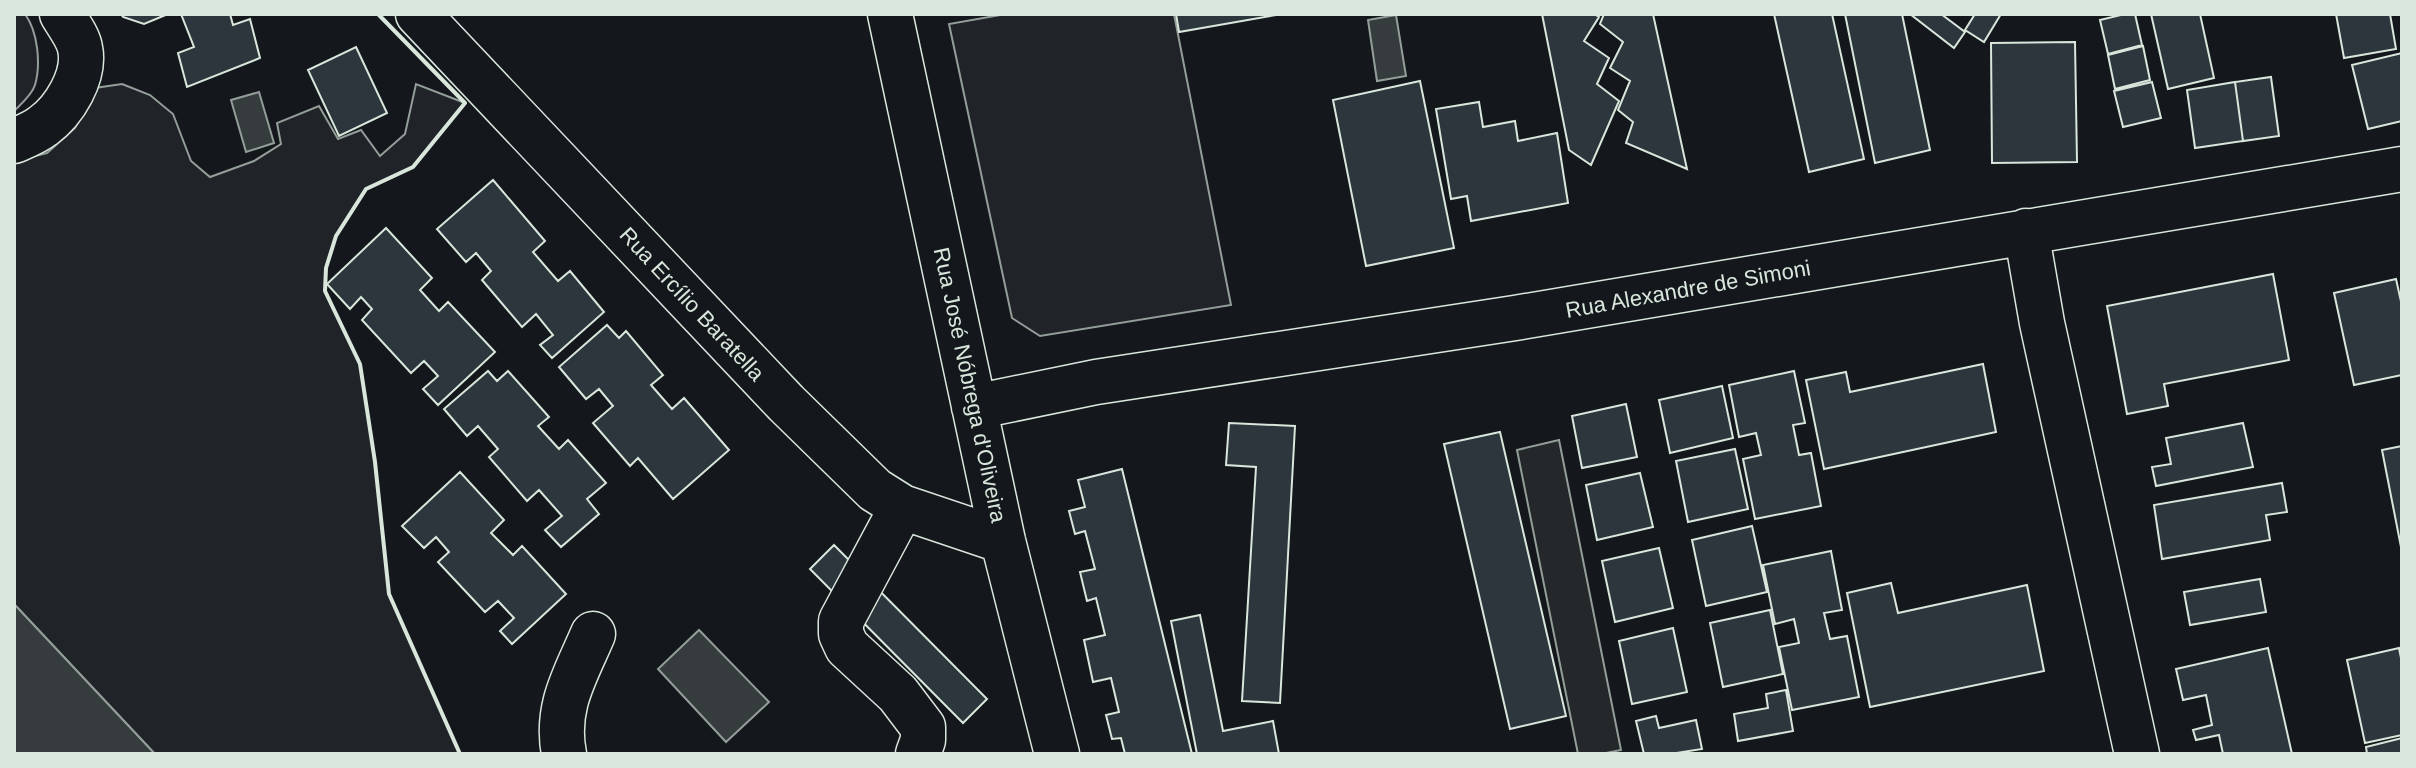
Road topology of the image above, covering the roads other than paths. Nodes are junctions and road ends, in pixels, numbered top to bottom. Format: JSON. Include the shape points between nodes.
{"nodes":[{"id":1,"x":62,"y":14,"type":"edge"},
{"id":2,"x":418,"y":14,"type":"edge"},
{"id":3,"x":890,"y":14,"type":"edge"},
{"id":4,"x":14,"y":141,"type":"edge"},
{"id":5,"x":2402,"y":169,"type":"edge"},
{"id":6,"x":2026,"y":231,"type":"junction"},
{"id":7,"x":974,"y":407,"type":"junction"},
{"id":8,"x":902,"y":507,"type":"junction"},
{"id":9,"x":1003,"y":541,"type":"junction"},
{"id":10,"x":593,"y":634,"type":"dead end"},
{"id":11,"x":564,"y":754,"type":"edge"},
{"id":12,"x":918,"y":754,"type":"edge"},
{"id":13,"x":1057,"y":754,"type":"edge"},
{"id":14,"x":2137,"y":754,"type":"edge"}],
"edges":[{"from":1,"to":4,"type":"street","via":[[80,48],[80,69],[71,93],[41,128]]},
{"from":2,"to":8,"type":"street","name":"Rua Ercílio Baratella","via":[[786,403],[875,490]]},
{"from":3,"to":7,"type":"street","name":"Rua José Nóbrega d'Oliveira"},
{"from":5,"to":6,"type":"street","name":"Rua Alexandre de Simoni"},
{"from":6,"to":7,"type":"street","name":"Rua Alexandre de Simoni","via":[[1096,382]]},
{"from":6,"to":14,"type":"street"},
{"from":7,"to":9,"type":"street","name":"Rua José Nóbrega d'Oliveira"},
{"from":8,"to":9,"type":"street","name":"Rua Ercílio Baratella"},
{"from":8,"to":12,"type":"street","via":[[841,621],[841,634],[847,647],[898,694],[923,727]]},
{"from":9,"to":13,"type":"street","name":"Rua José Nóbrega d'Oliveira"},
{"from":10,"to":11,"type":"street","via":[[563,706]]}]}
